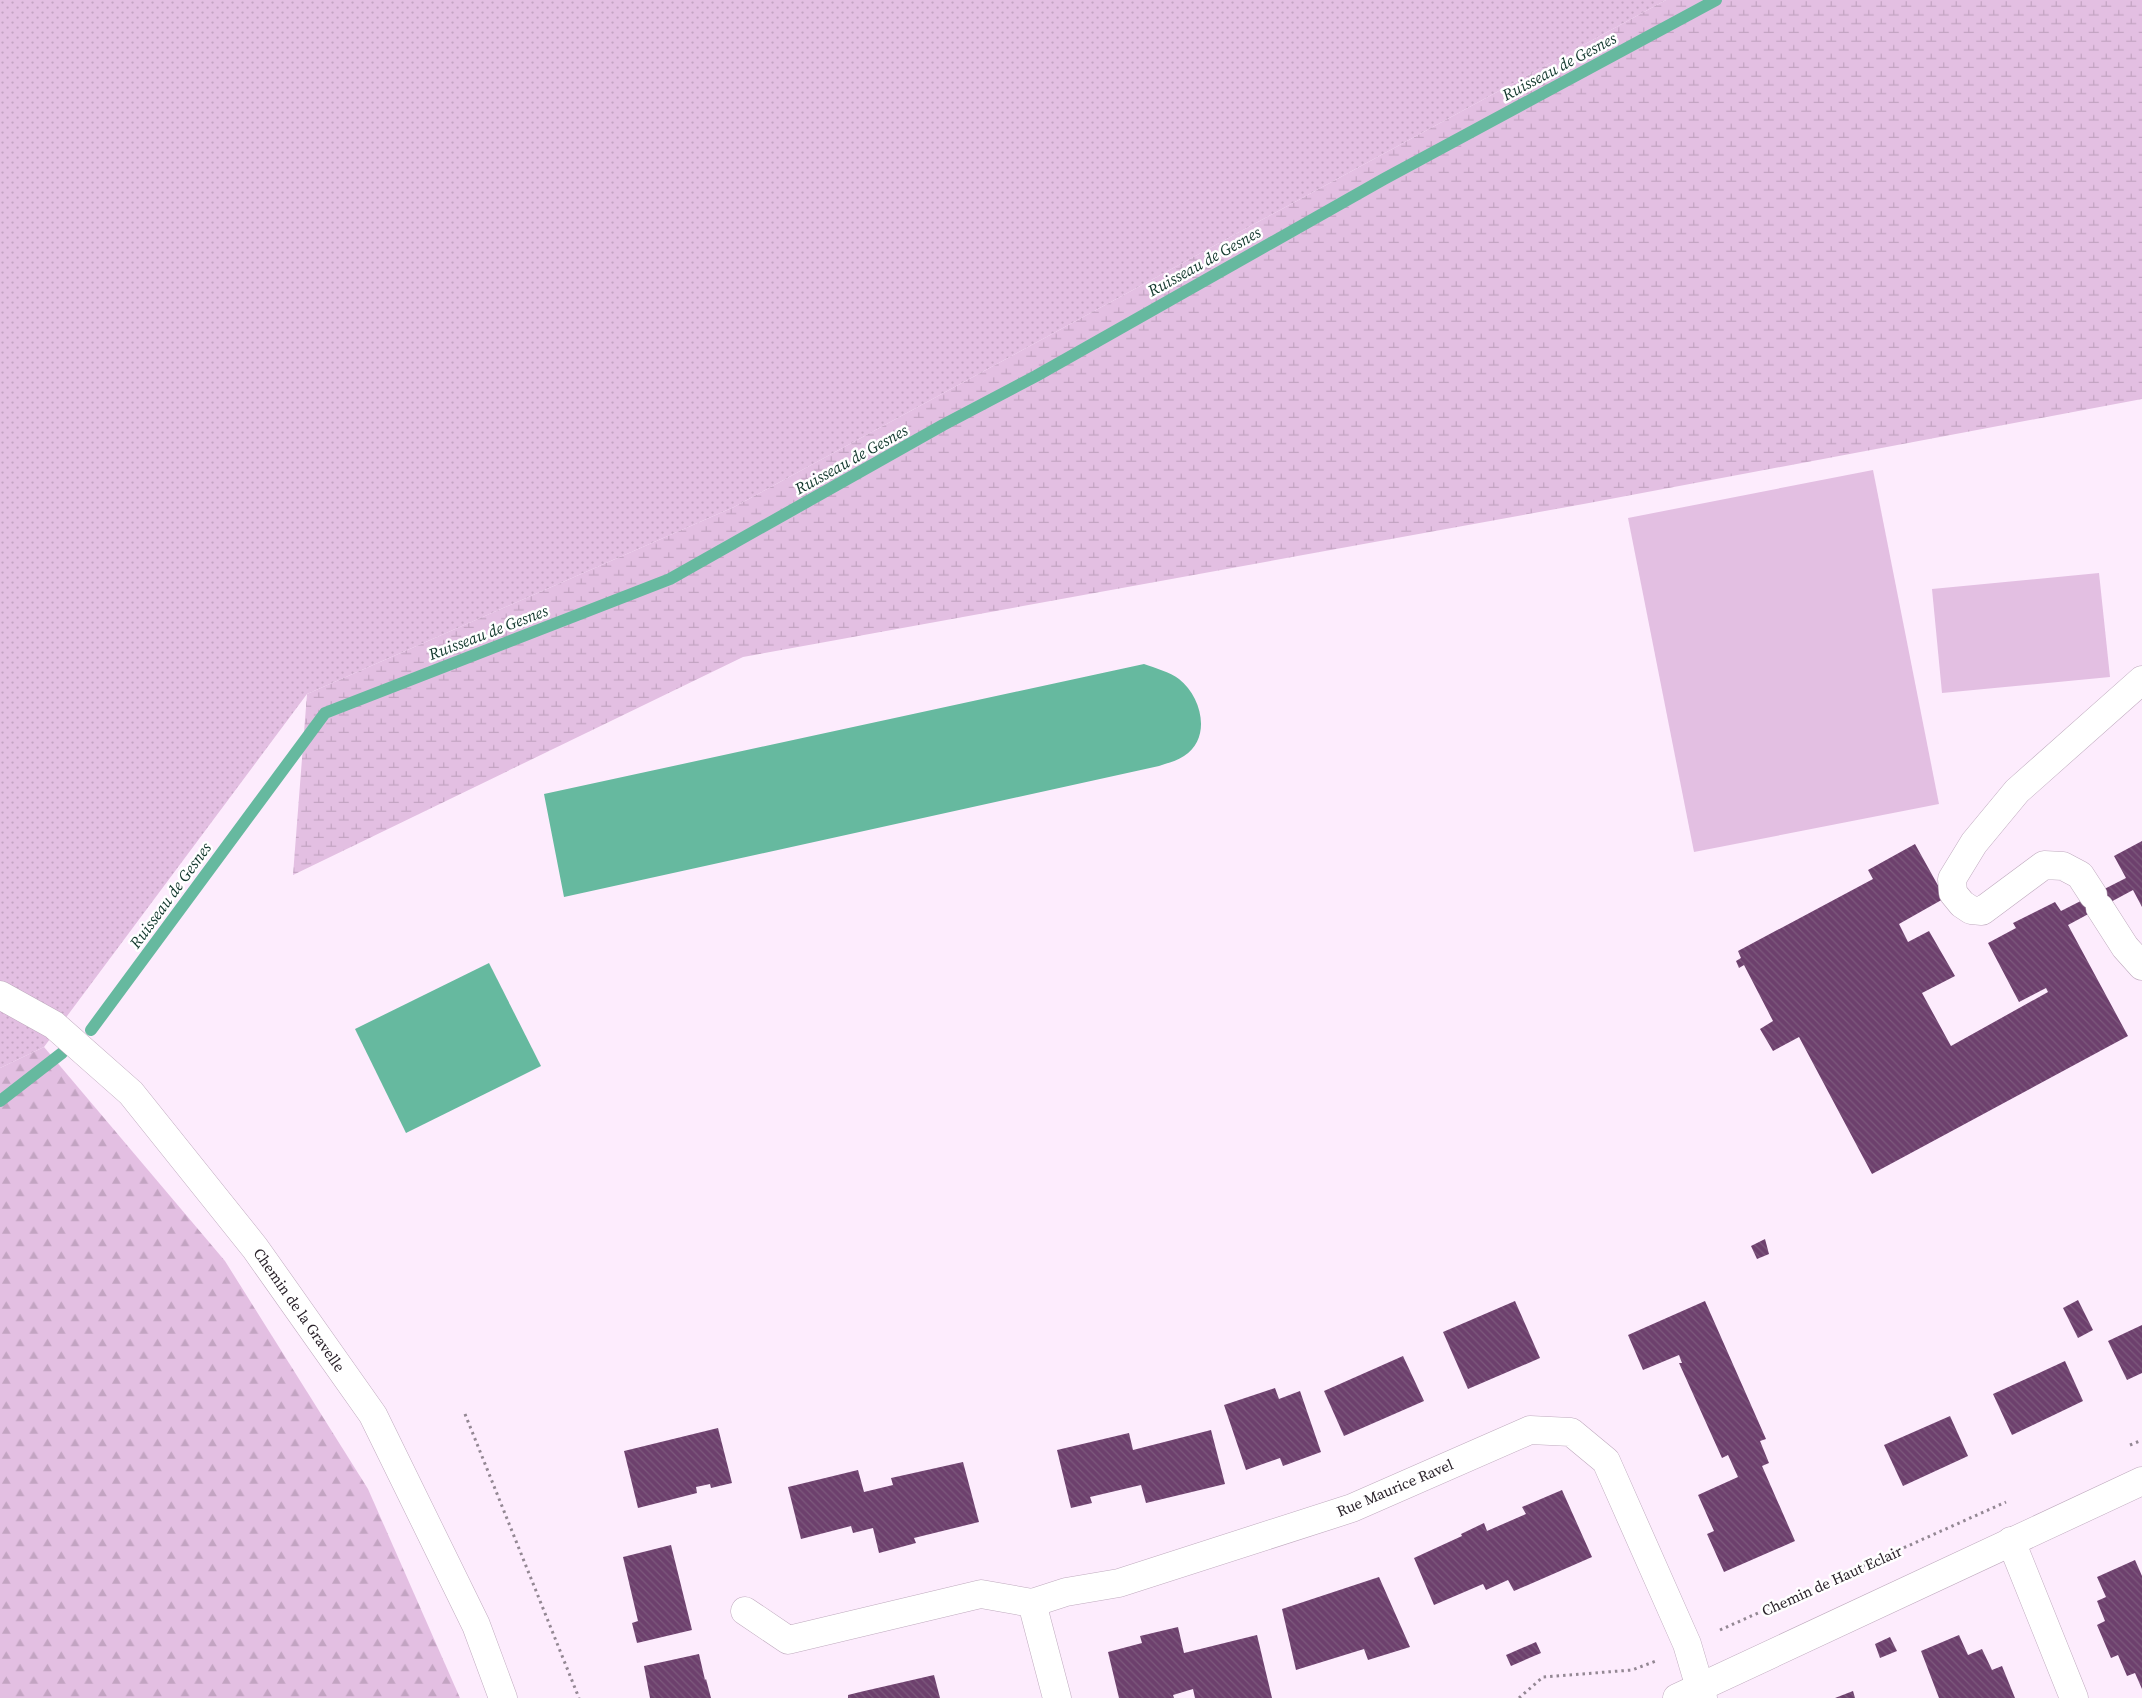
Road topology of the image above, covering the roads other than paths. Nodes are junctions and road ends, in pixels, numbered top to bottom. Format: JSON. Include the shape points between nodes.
{"nodes":[{"id":1,"x":2142,"y":680,"type":"edge"},
{"id":2,"x":2142,"y":966,"type":"edge"},
{"id":3,"x":0,"y":995,"type":"edge"},
{"id":4,"x":2142,"y":1481,"type":"edge"},
{"id":5,"x":2011,"y":1541,"type":"junction"},
{"id":6,"x":1032,"y":1604,"type":"junction"},
{"id":7,"x":745,"y":1611,"type":"dead end"},
{"id":8,"x":1694,"y":1695,"type":"edge"},
{"id":9,"x":503,"y":1698,"type":"edge"},
{"id":10,"x":1057,"y":1698,"type":"edge"},
{"id":11,"x":2074,"y":1698,"type":"edge"}],
"edges":[{"from":1,"to":2,"type":"street","via":[[2018,791],[1974,842],[1952,880],[1953,893],[1962,904],[1971,910],[1982,911],[2044,865],[2063,866],[2080,875],[2125,947]]},
{"from":3,"to":9,"type":"street","name":"Chemin de la Gravelle","via":[[54,1025],[131,1093],[255,1248],[373,1414],[476,1625]]},
{"from":4,"to":5,"type":"street"},
{"from":5,"to":8,"type":"street"},
{"from":5,"to":11,"type":"street"},
{"from":6,"to":7,"type":"street","via":[[981,1594],[788,1640]]},
{"from":6,"to":8,"type":"street","name":"Rue Maurice Ravel","via":[[1066,1592],[1118,1583],[1352,1508],[1530,1430],[1571,1432],[1606,1461],[1687,1644]]},
{"from":6,"to":10,"type":"street"}]}
